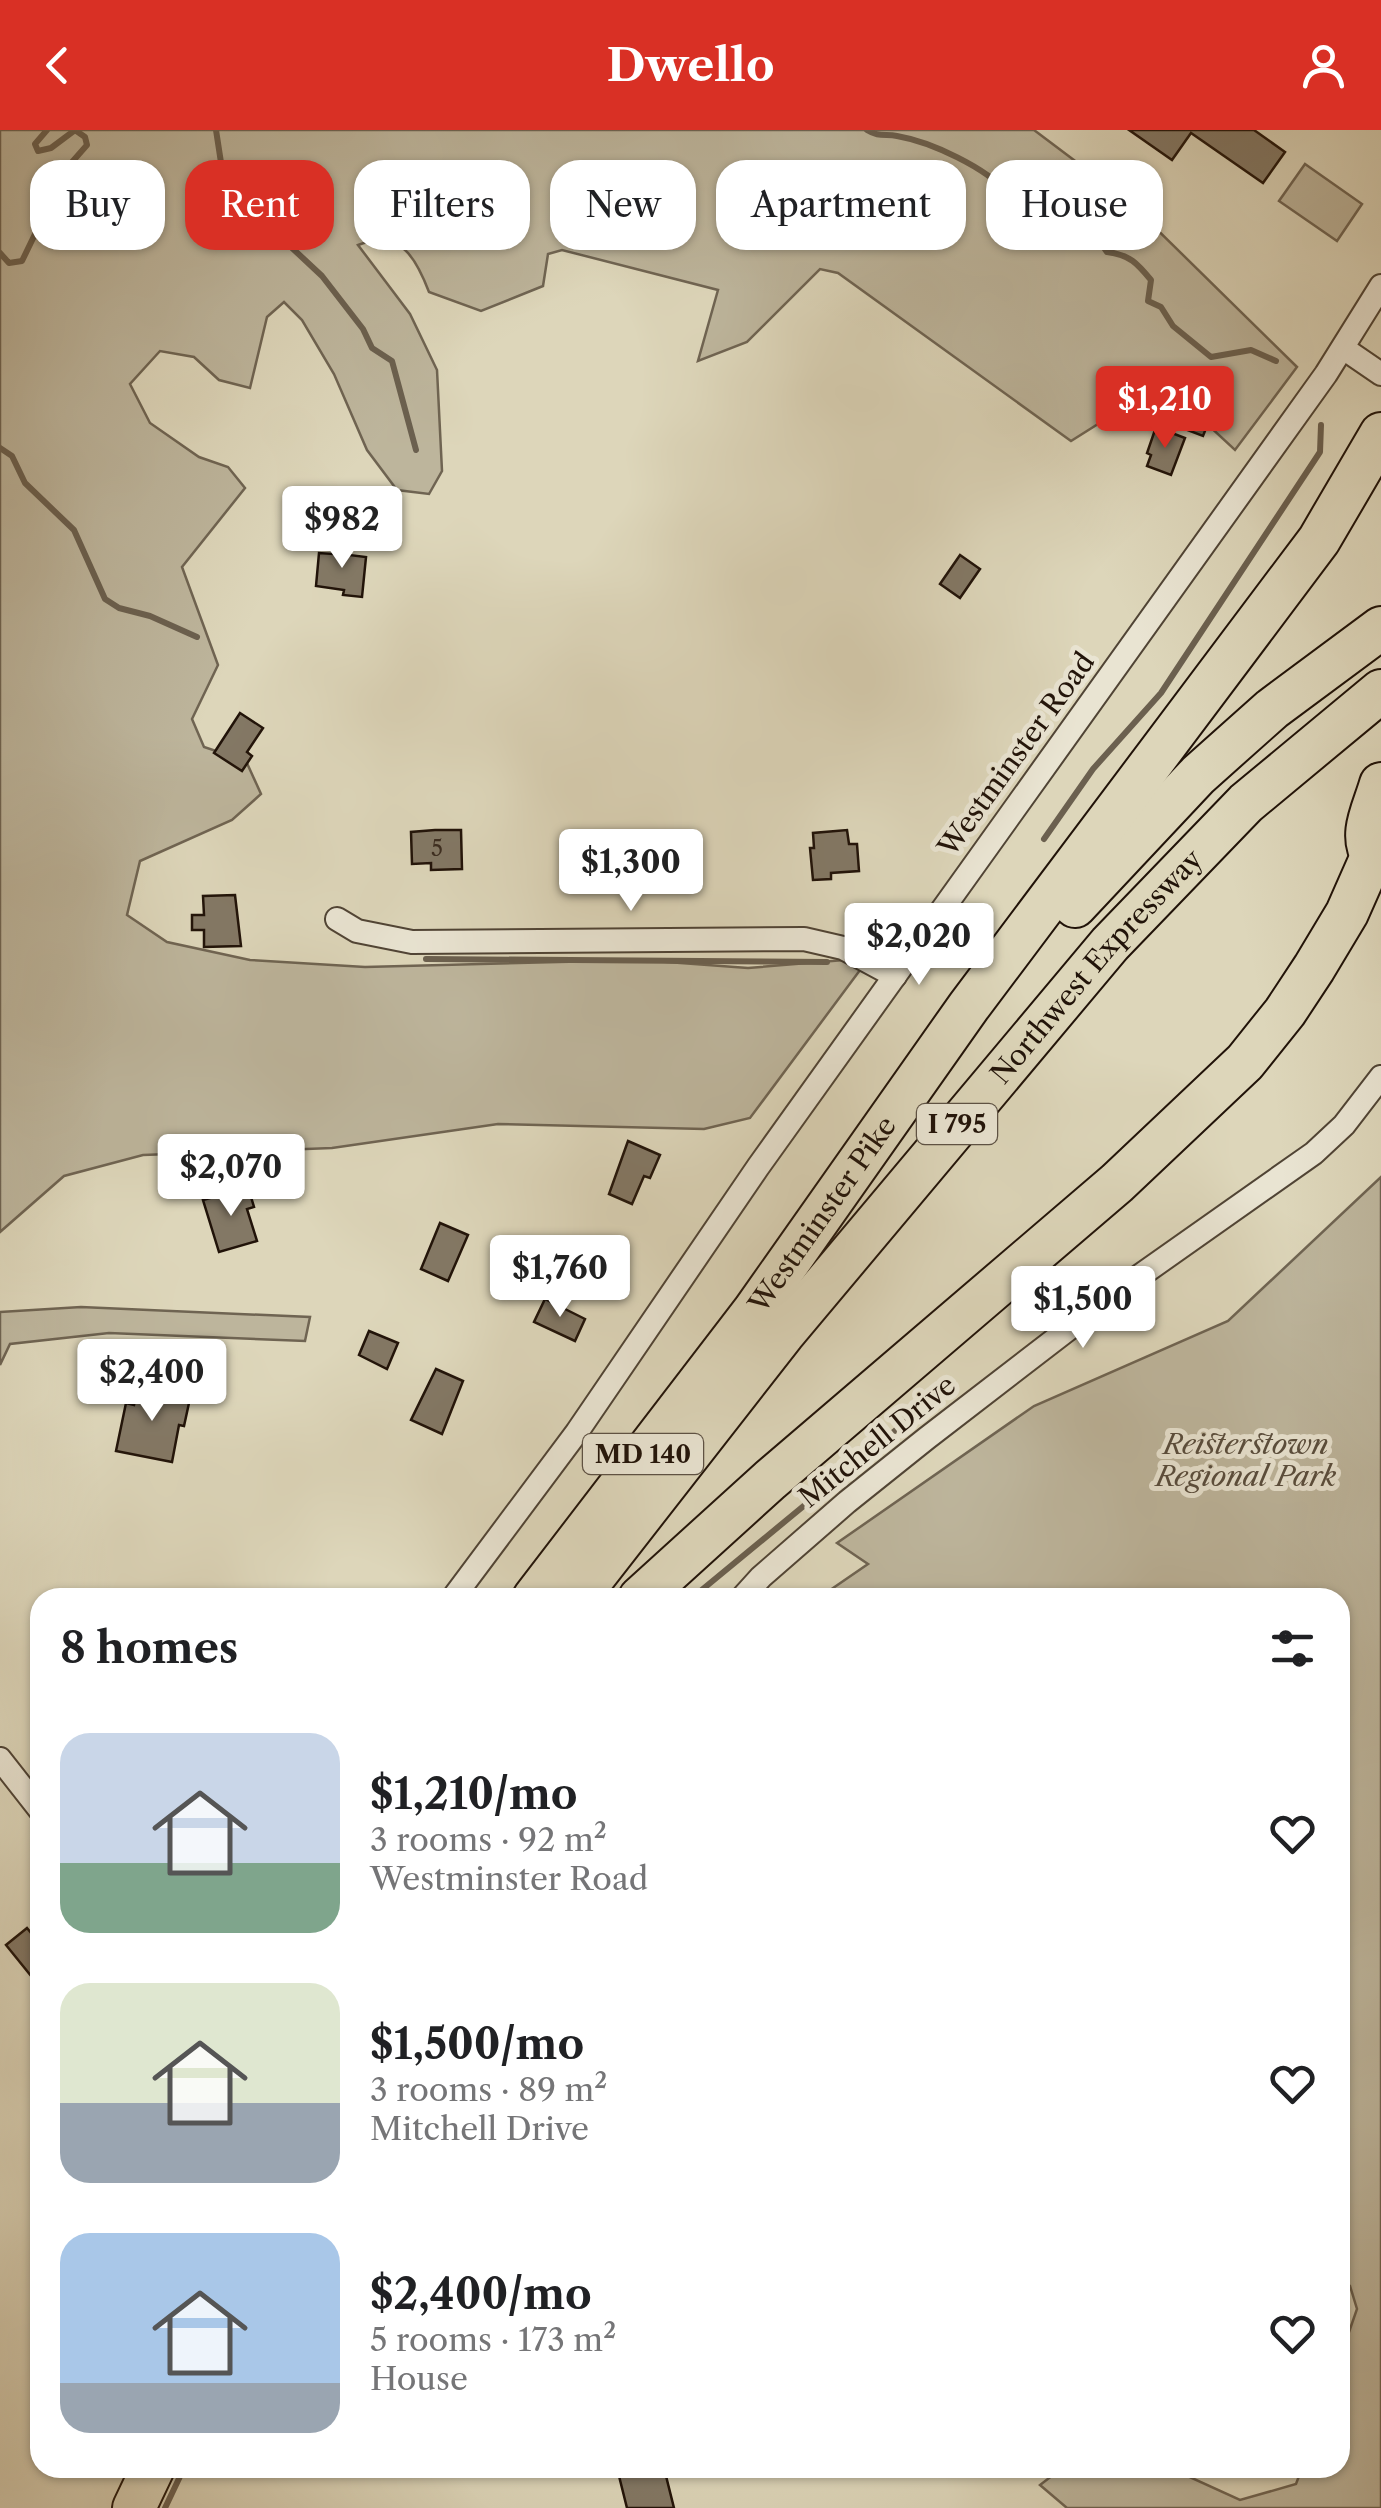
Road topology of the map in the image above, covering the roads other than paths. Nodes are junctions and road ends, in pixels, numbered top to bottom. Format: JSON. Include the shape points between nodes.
{"nodes":[{"id":1,"x":1381,"y":286,"type":"edge"},
{"id":2,"x":1343,"y":348,"type":"junction"},
{"id":3,"x":1381,"y":374,"type":"edge"},
{"id":4,"x":1381,"y":434,"type":"edge"},
{"id":5,"x":1381,"y":628,"type":"edge"},
{"id":6,"x":1381,"y":691,"type":"edge"},
{"id":7,"x":1381,"y":784,"type":"edge"},
{"id":8,"x":1379,"y":854,"type":"edge"},
{"id":9,"x":336,"y":918,"type":"dead end"},
{"id":10,"x":895,"y":976,"type":"junction"},
{"id":11,"x":1381,"y":1077,"type":"edge"},
{"id":12,"x":754,"y":1311,"type":"junction"},
{"id":13,"x":460,"y":1588,"type":"edge"},
{"id":14,"x":542,"y":1588,"type":"edge"},
{"id":15,"x":584,"y":1588,"type":"edge"},
{"id":16,"x":651,"y":1588,"type":"edge"},
{"id":17,"x":752,"y":1588,"type":"edge"},
{"id":18,"x":0,"y":1759,"type":"edge"},
{"id":19,"x":30,"y":1797,"type":"edge"},
{"id":20,"x":118,"y":2478,"type":"edge"},
{"id":21,"x":149,"y":2478,"type":"edge"},
{"id":22,"x":104,"y":2508,"type":"edge"},
{"id":23,"x":134,"y":2508,"type":"edge"}],
"edges":[{"from":1,"to":2,"type":"street","name":"Westminster Road"},
{"from":2,"to":3,"type":"street"},
{"from":2,"to":10,"type":"street","name":"Westminster Road"},
{"from":4,"to":12,"type":"highway","name":"Westminster Pike","number":"MD 140","via":[[1320,540],[969,1006]]},
{"from":5,"to":12,"type":"highway","name":"Northwest Expressway","number":"I 795","via":[[1257,722],[1110,867]]},
{"from":6,"to":15,"type":"highway","name":"Northwest Expressway","number":"I 795","via":[[1246,803],[1110,944],[783,1334]]},
{"from":7,"to":8,"type":"highway","via":[[1366,835],[1367,847]]},
{"from":8,"to":16,"type":"highway","via":[[1314,968],[1245,1062],[1117,1183]]},
{"from":9,"to":10,"type":"street","via":[[357,931],[412,942],[804,939],[844,948]]},
{"from":10,"to":13,"type":"street","name":"Westminster Road"},
{"from":11,"to":17,"type":"street","name":"Mitchell Drive","via":[[1314,1154],[1114,1294],[941,1427]]},
{"from":12,"to":14,"type":"highway","name":"Westminster Pike","number":"MD 140"},
{"from":18,"to":19,"type":"street"},
{"from":20,"to":22,"type":"highway"},
{"from":21,"to":23,"type":"highway"}]}
